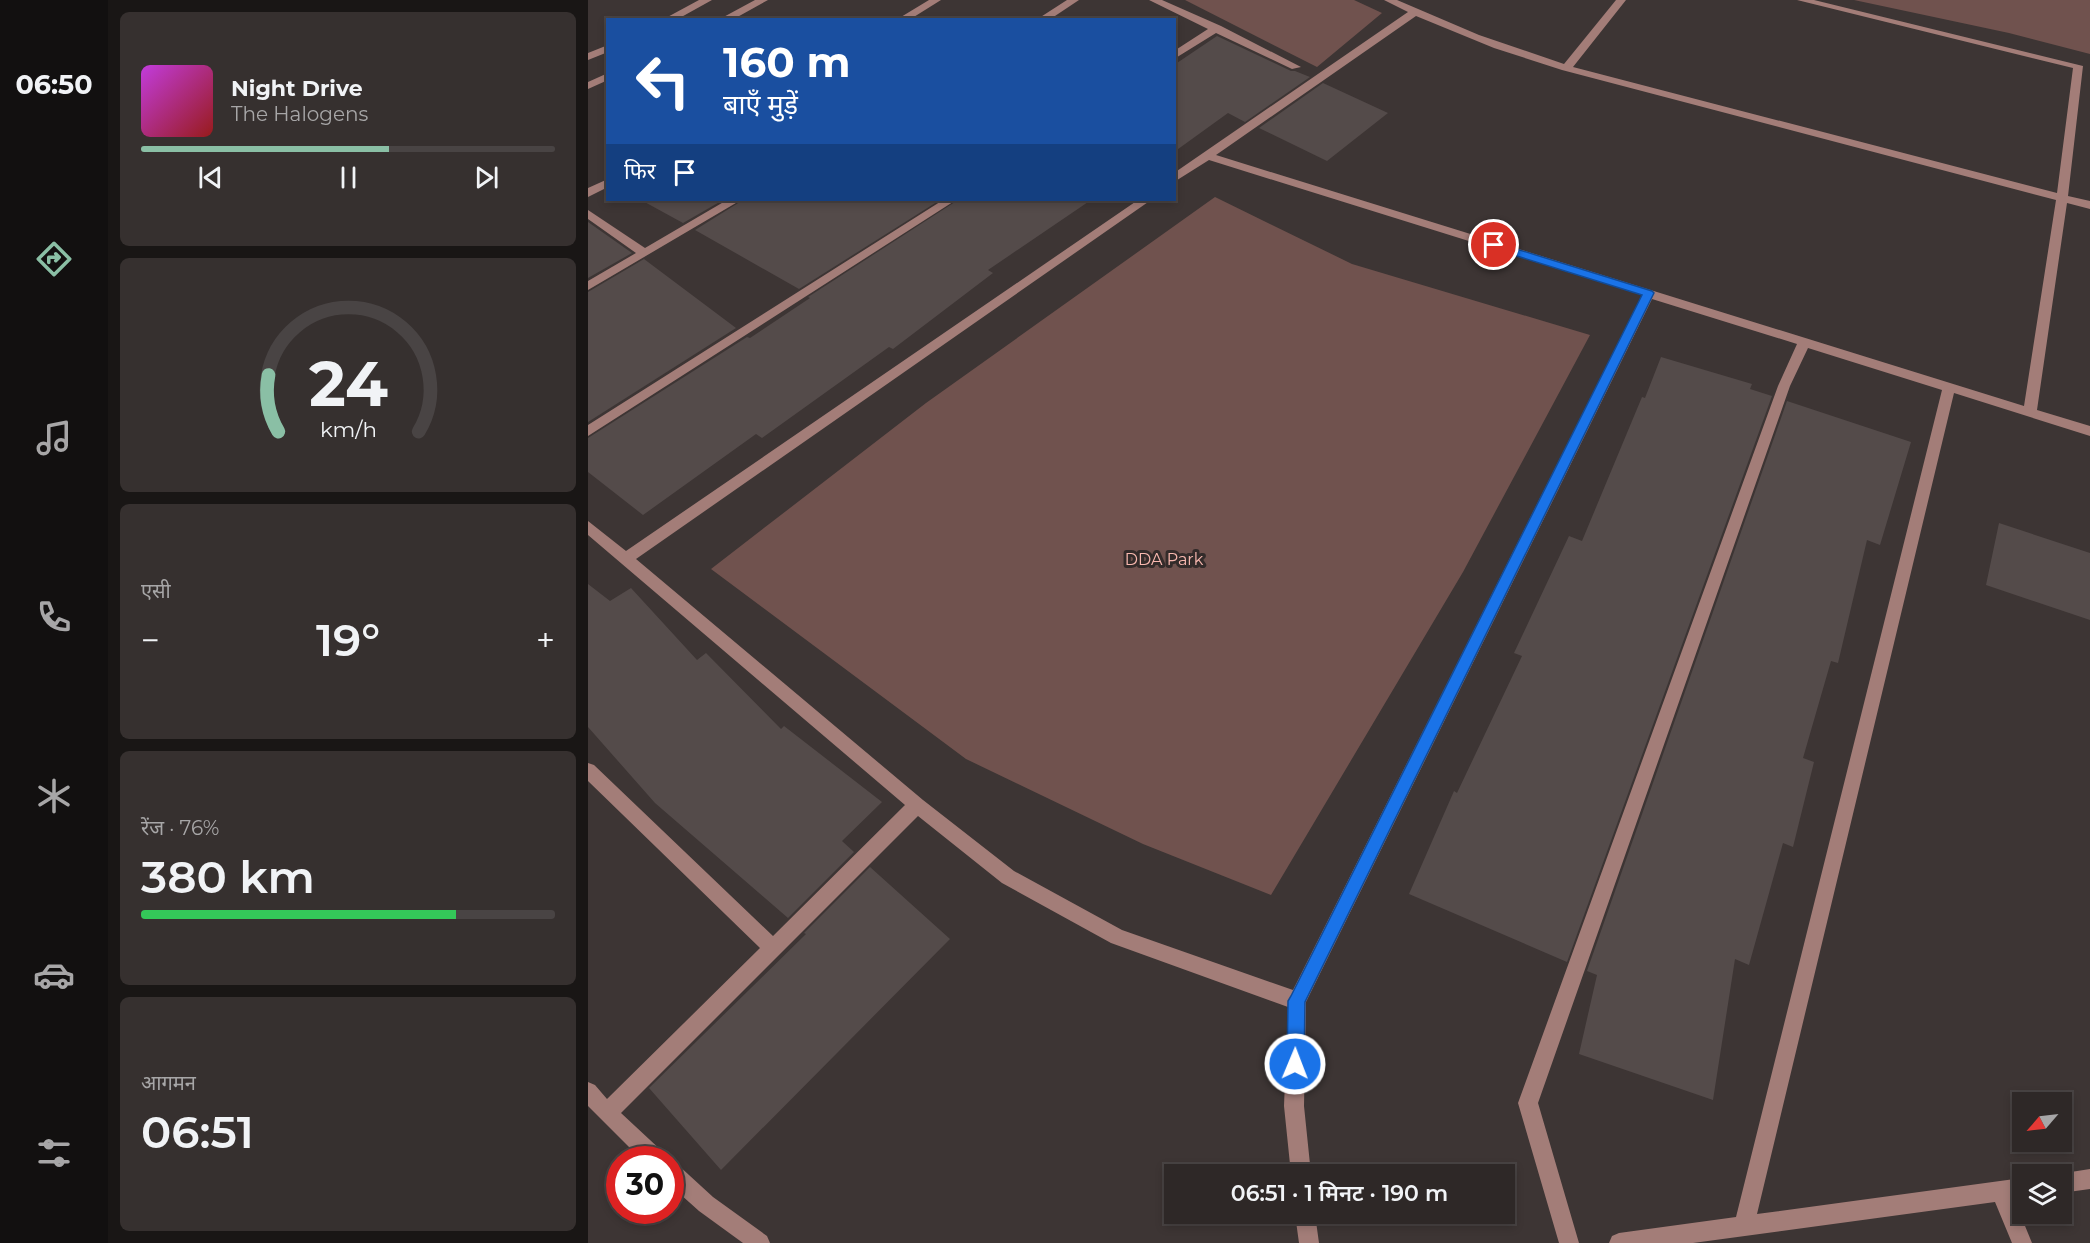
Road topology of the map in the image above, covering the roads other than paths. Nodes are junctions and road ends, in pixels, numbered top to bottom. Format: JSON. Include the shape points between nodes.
{"nodes":[{"id":1,"x":707,"y":0,"type":"edge"},
{"id":2,"x":763,"y":0,"type":"edge"},
{"id":3,"x":936,"y":0,"type":"edge"},
{"id":4,"x":1074,"y":0,"type":"edge"},
{"id":5,"x":1154,"y":0,"type":"edge"},
{"id":6,"x":1389,"y":0,"type":"edge"},
{"id":7,"x":1621,"y":0,"type":"edge"},
{"id":8,"x":1802,"y":0,"type":"edge"},
{"id":9,"x":1415,"y":12,"type":"junction"},
{"id":10,"x":670,"y":18,"type":"edge"},
{"id":11,"x":727,"y":18,"type":"edge"},
{"id":12,"x":904,"y":18,"type":"edge"},
{"id":13,"x":1044,"y":18,"type":"edge"},
{"id":14,"x":1217,"y":28,"type":"junction"},
{"id":15,"x":606,"y":49,"type":"edge"},
{"id":16,"x":1176,"y":55,"type":"edge"},
{"id":17,"x":588,"y":57,"type":"edge"},
{"id":18,"x":1296,"y":67,"type":"dead end"},
{"id":19,"x":1566,"y":68,"type":"junction"},
{"id":20,"x":606,"y":77,"type":"edge"},
{"id":21,"x":588,"y":86,"type":"edge"},
{"id":22,"x":1208,"y":156,"type":"junction"},
{"id":23,"x":1176,"y":178,"type":"edge"},
{"id":24,"x":606,"y":184,"type":"edge"},
{"id":25,"x":588,"y":193,"type":"edge"},
{"id":26,"x":2062,"y":197,"type":"junction"},
{"id":27,"x":733,"y":201,"type":"edge"},
{"id":28,"x":948,"y":201,"type":"edge"},
{"id":29,"x":1144,"y":201,"type":"edge"},
{"id":30,"x":2090,"y":205,"type":"edge"},
{"id":31,"x":588,"y":214,"type":"edge"},
{"id":32,"x":644,"y":253,"type":"junction"},
{"id":33,"x":588,"y":286,"type":"edge"},
{"id":34,"x":1648,"y":293,"type":"junction"},
{"id":35,"x":1804,"y":342,"type":"junction"},
{"id":36,"x":1949,"y":387,"type":"junction"},
{"id":37,"x":2030,"y":412,"type":"junction"},
{"id":38,"x":588,"y":431,"type":"edge"},
{"id":39,"x":2090,"y":431,"type":"edge"},
{"id":40,"x":588,"y":527,"type":"edge"},
{"id":41,"x":626,"y":560,"type":"junction"},
{"id":42,"x":588,"y":770,"type":"edge"},
{"id":43,"x":917,"y":805,"type":"junction"},
{"id":44,"x":773,"y":948,"type":"junction"},
{"id":45,"x":1297,"y":1001,"type":"junction"},
{"id":46,"x":588,"y":1092,"type":"edge"},
{"id":47,"x":607,"y":1113,"type":"junction"},
{"id":48,"x":642,"y":1146,"type":"edge"},
{"id":49,"x":1301,"y":1164,"type":"edge"},
{"id":50,"x":2090,"y":1179,"type":"edge"},
{"id":51,"x":2072,"y":1181,"type":"edge"},
{"id":52,"x":684,"y":1184,"type":"edge"},
{"id":53,"x":2012,"y":1189,"type":"edge"},
{"id":54,"x":2001,"y":1191,"type":"junction"},
{"id":55,"x":1306,"y":1224,"type":"edge"},
{"id":56,"x":1744,"y":1226,"type":"junction"},
{"id":57,"x":760,"y":1243,"type":"edge"},
{"id":58,"x":1309,"y":1243,"type":"edge"},
{"id":59,"x":1569,"y":1243,"type":"edge"},
{"id":60,"x":1619,"y":1243,"type":"edge"},
{"id":61,"x":2022,"y":1243,"type":"edge"}],
"edges":[{"from":1,"to":10,"type":"street"},
{"from":2,"to":11,"type":"street"},
{"from":3,"to":12,"type":"street"},
{"from":4,"to":13,"type":"street"},
{"from":5,"to":14,"type":"street"},
{"from":6,"to":9,"type":"street"},
{"from":7,"to":19,"type":"street"},
{"from":8,"to":26,"type":"street","via":[[2078,66]]},
{"from":9,"to":19,"type":"street","via":[[1522,55]]},
{"from":9,"to":22,"type":"street"},
{"from":14,"to":16,"type":"street"},
{"from":14,"to":18,"type":"street"},
{"from":15,"to":17,"type":"street"},
{"from":19,"to":26,"type":"street"},
{"from":20,"to":21,"type":"street"},
{"from":22,"to":23,"type":"street"},
{"from":22,"to":34,"type":"street"},
{"from":24,"to":25,"type":"street"},
{"from":26,"to":30,"type":"street"},
{"from":26,"to":37,"type":"street"},
{"from":27,"to":32,"type":"street"},
{"from":28,"to":38,"type":"street"},
{"from":29,"to":41,"type":"street"},
{"from":31,"to":32,"type":"street"},
{"from":32,"to":33,"type":"street"},
{"from":34,"to":35,"type":"street"},
{"from":34,"to":45,"type":"street"},
{"from":35,"to":36,"type":"street"},
{"from":35,"to":59,"type":"street","via":[[1784,386],[1528,1103]]},
{"from":36,"to":37,"type":"street"},
{"from":36,"to":56,"type":"street"},
{"from":37,"to":39,"type":"street"},
{"from":40,"to":41,"type":"street"},
{"from":41,"to":43,"type":"street"},
{"from":42,"to":44,"type":"street"},
{"from":43,"to":44,"type":"street"},
{"from":43,"to":45,"type":"street","via":[[1008,877],[1117,937]]},
{"from":44,"to":47,"type":"street"},
{"from":45,"to":49,"type":"street","via":[[1294,1106]]},
{"from":46,"to":47,"type":"street"},
{"from":47,"to":48,"type":"street"},
{"from":50,"to":51,"type":"street"},
{"from":52,"to":57,"type":"street"},
{"from":53,"to":54,"type":"street"},
{"from":54,"to":56,"type":"street"},
{"from":54,"to":61,"type":"street"},
{"from":55,"to":58,"type":"street"},
{"from":56,"to":60,"type":"street"}]}
